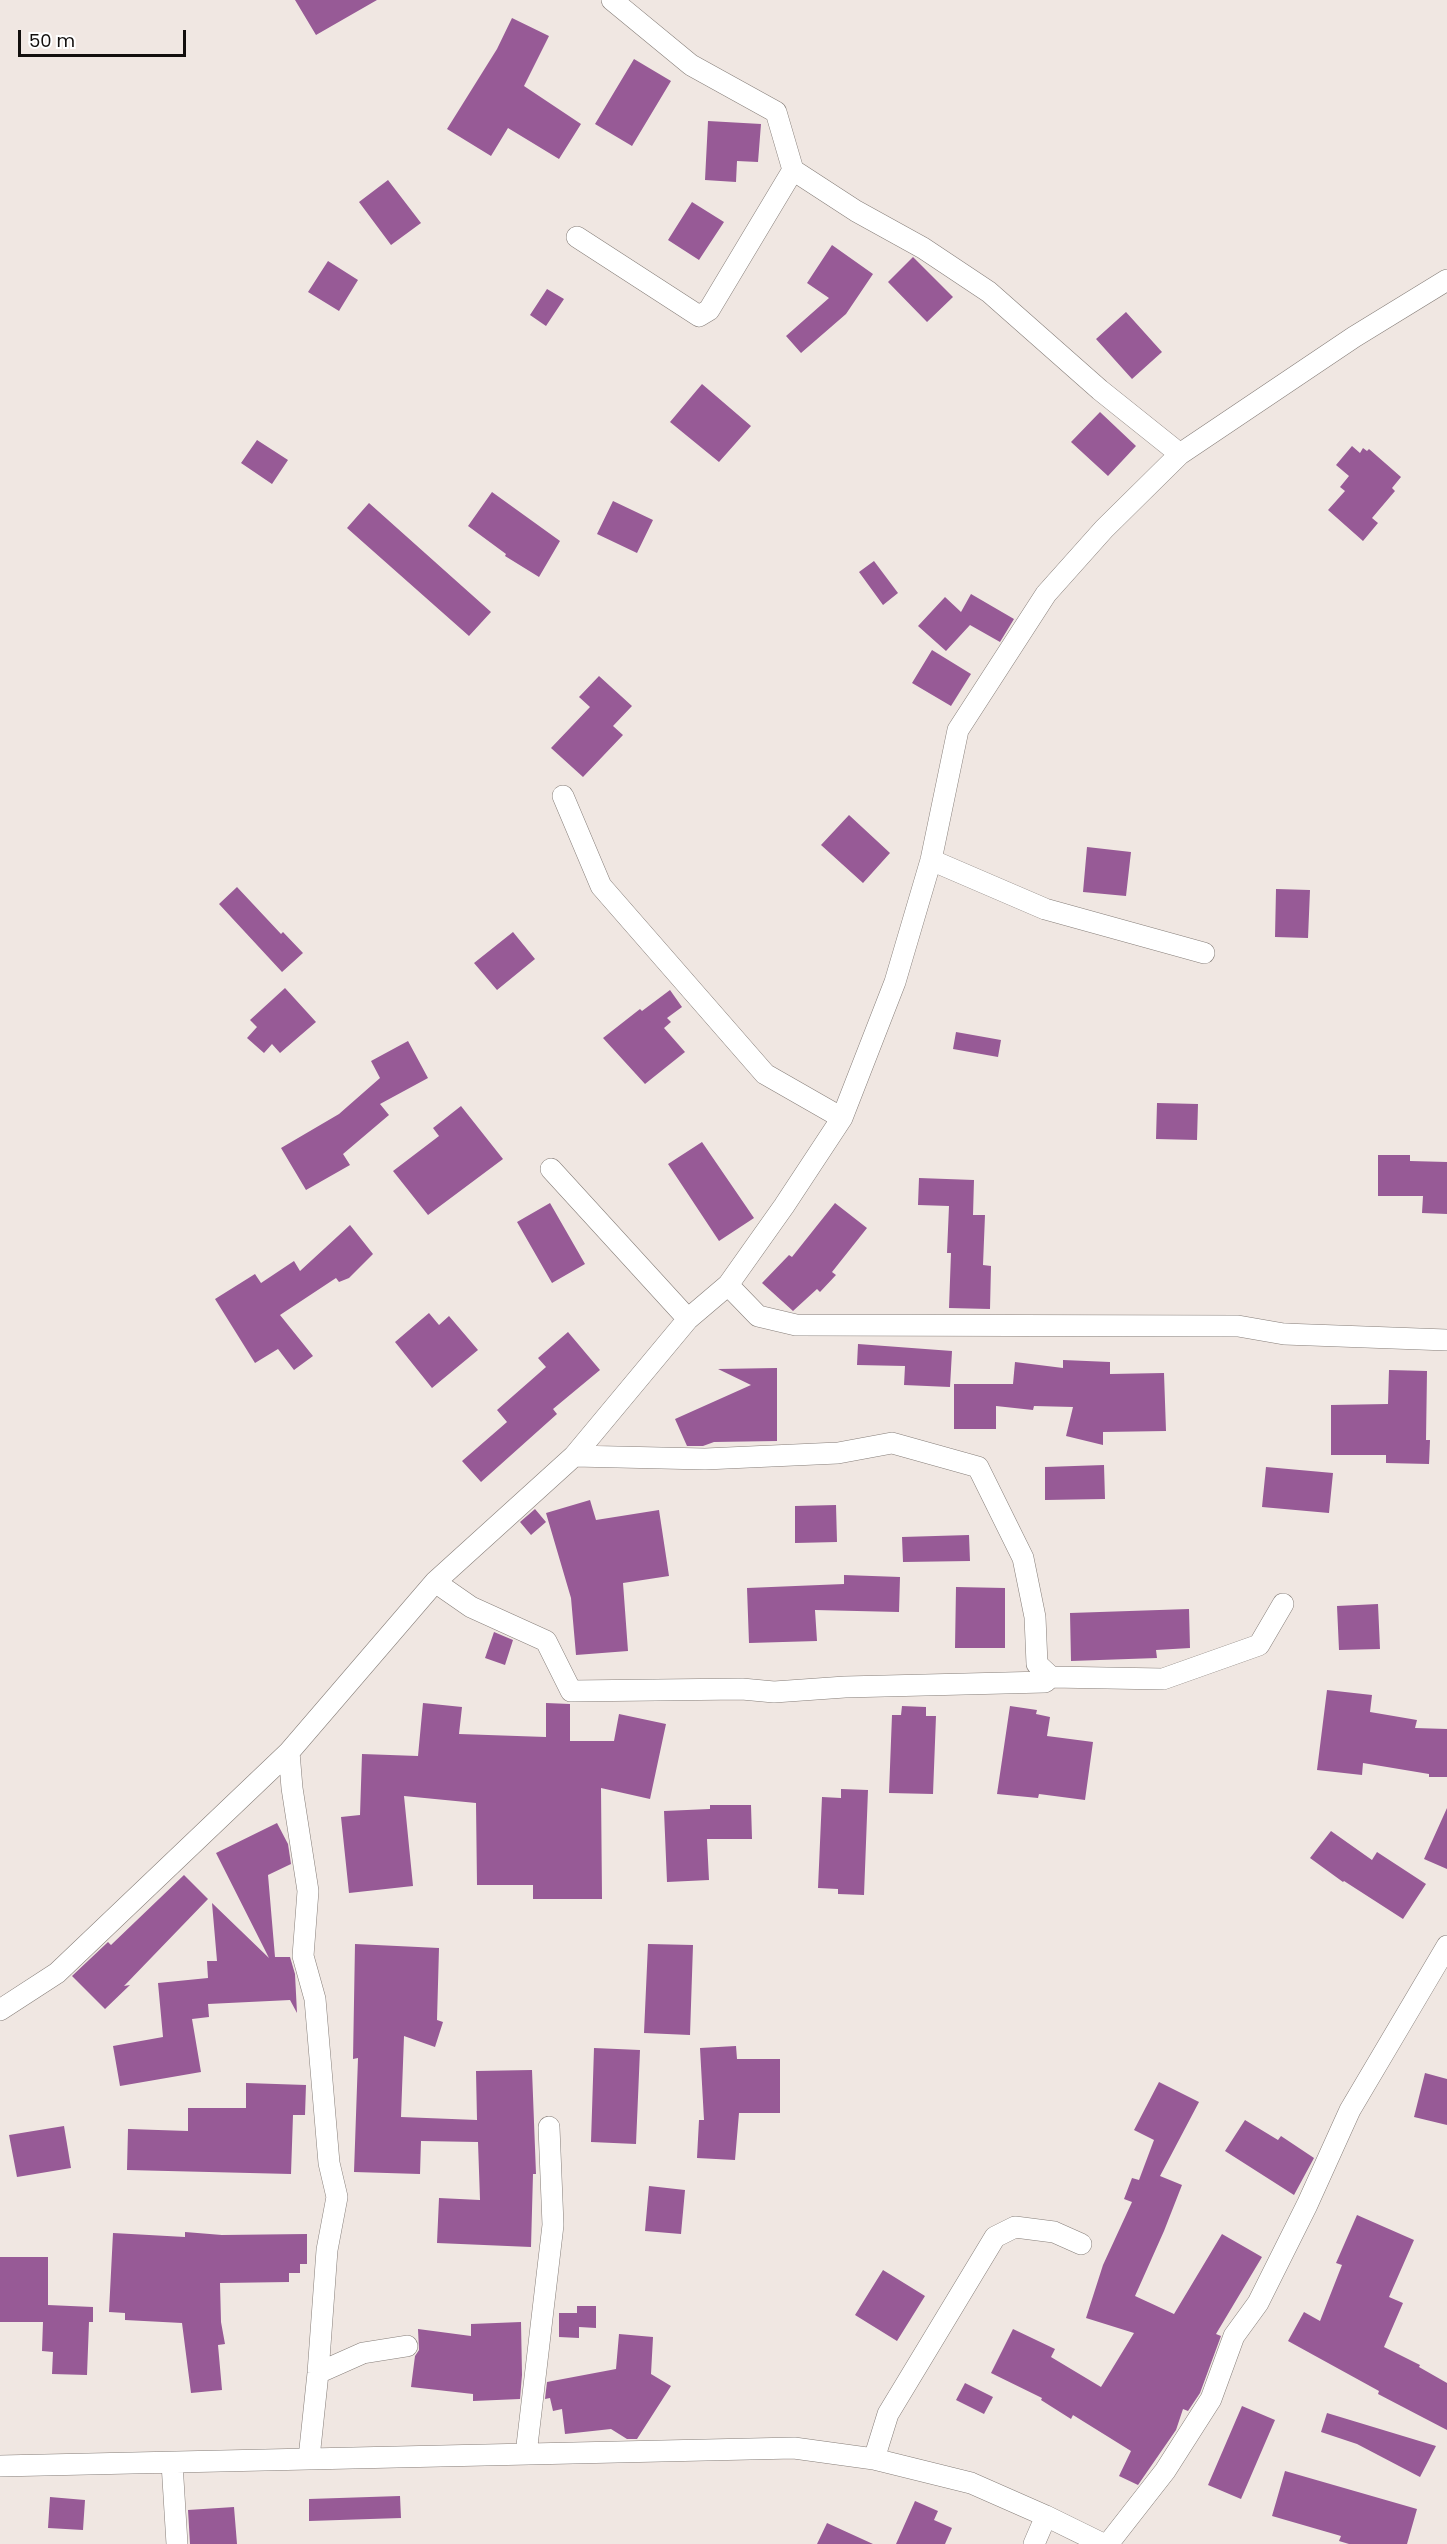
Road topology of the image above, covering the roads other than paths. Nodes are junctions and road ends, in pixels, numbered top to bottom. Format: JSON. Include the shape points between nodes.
{"nodes":[{"id":1,"x":612,"y":0,"type":"edge"},
{"id":2,"x":793,"y":170,"type":"junction"},
{"id":3,"x":577,"y":237,"type":"dead end"},
{"id":4,"x":1447,"y":280,"type":"edge"},
{"id":5,"x":1180,"y":454,"type":"junction"},
{"id":6,"x":563,"y":796,"type":"dead end"},
{"id":7,"x":931,"y":860,"type":"junction"},
{"id":8,"x":1204,"y":953,"type":"dead end"},
{"id":9,"x":842,"y":1118,"type":"junction"},
{"id":10,"x":551,"y":1168,"type":"dead end"},
{"id":11,"x":728,"y":1285,"type":"junction"},
{"id":12,"x":688,"y":1319,"type":"junction"},
{"id":13,"x":1447,"y":1340,"type":"edge"},
{"id":14,"x":574,"y":1456,"type":"junction"},
{"id":15,"x":435,"y":1582,"type":"junction"},
{"id":16,"x":1283,"y":1604,"type":"dead end"},
{"id":17,"x":1051,"y":1677,"type":"junction"},
{"id":18,"x":289,"y":1752,"type":"junction"},
{"id":19,"x":1447,"y":1946,"type":"edge"},
{"id":20,"x":0,"y":2010,"type":"edge"},
{"id":21,"x":549,"y":2127,"type":"dead end"},
{"id":22,"x":1081,"y":2244,"type":"dead end"},
{"id":23,"x":407,"y":2346,"type":"dead end"},
{"id":24,"x":318,"y":2373,"type":"junction"},
{"id":25,"x":526,"y":2454,"type":"junction"},
{"id":26,"x":309,"y":2458,"type":"junction"},
{"id":27,"x":874,"y":2459,"type":"junction"},
{"id":28,"x":172,"y":2463,"type":"junction"},
{"id":29,"x":0,"y":2466,"type":"edge"},
{"id":30,"x":1046,"y":2516,"type":"junction"},
{"id":31,"x":177,"y":2544,"type":"edge"},
{"id":32,"x":1034,"y":2544,"type":"edge"},
{"id":33,"x":1103,"y":2544,"type":"edge"},
{"id":34,"x":1108,"y":2544,"type":"edge"}],
"edges":[{"from":1,"to":2,"type":"street","via":[[691,65],[776,112]]},
{"from":2,"to":3,"type":"street","via":[[709,310],[699,316]]},
{"from":2,"to":5,"type":"street","via":[[989,292]]},
{"from":4,"to":5,"type":"street","via":[[1354,337]]},
{"from":5,"to":7,"type":"street","via":[[1104,529],[1046,594],[958,730]]},
{"from":6,"to":9,"type":"street","via":[[601,886],[765,1074]]},
{"from":7,"to":8,"type":"street","via":[[1045,909]]},
{"from":7,"to":9,"type":"street","via":[[894,982]]},
{"from":9,"to":11,"type":"street"},
{"from":10,"to":12,"type":"street"},
{"from":11,"to":12,"type":"street"},
{"from":11,"to":13,"type":"street","via":[[758,1316],[796,1325],[1238,1326],[1284,1334]]},
{"from":12,"to":14,"type":"street"},
{"from":14,"to":15,"type":"street"},
{"from":14,"to":17,"type":"street","via":[[705,1459],[838,1453],[892,1443],[978,1467],[1023,1558],[1035,1617],[1036,1664]]},
{"from":15,"to":17,"type":"street","via":[[471,1607],[546,1641],[571,1691],[774,1692],[1045,1682]]},
{"from":15,"to":18,"type":"street"},
{"from":16,"to":17,"type":"street","via":[[1259,1645],[1163,1679]]},
{"from":18,"to":20,"type":"street","via":[[57,1973]]},
{"from":18,"to":24,"type":"street","via":[[308,1891],[303,1956],[315,2000],[329,2163],[337,2197],[327,2250]]},
{"from":19,"to":34,"type":"street","via":[[1350,2110],[1258,2303],[1234,2336],[1211,2398],[1165,2471]]},
{"from":21,"to":25,"type":"street","via":[[553,2225]]},
{"from":22,"to":27,"type":"street","via":[[1054,2232],[1015,2227],[995,2237],[888,2414]]},
{"from":23,"to":24,"type":"street","via":[[363,2353]]},
{"from":24,"to":26,"type":"street"},
{"from":25,"to":26,"type":"street"},
{"from":25,"to":27,"type":"street","via":[[794,2448]]},
{"from":26,"to":28,"type":"street"},
{"from":27,"to":30,"type":"street","via":[[971,2483]]},
{"from":28,"to":29,"type":"street"},
{"from":28,"to":31,"type":"street"},
{"from":30,"to":32,"type":"street"},
{"from":30,"to":33,"type":"street"}]}
